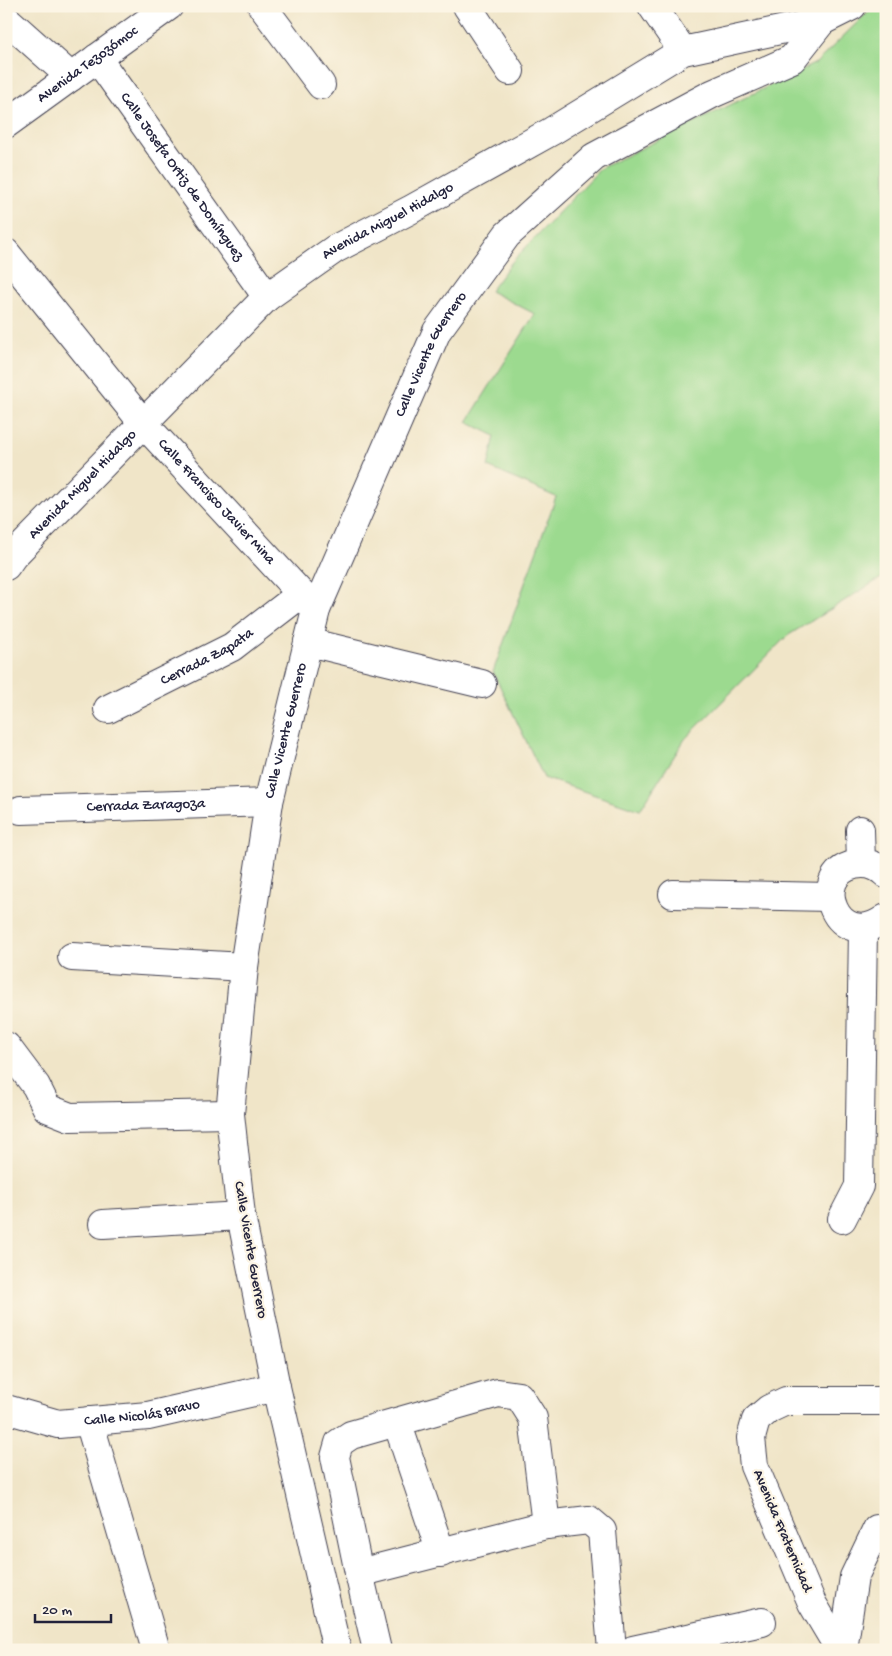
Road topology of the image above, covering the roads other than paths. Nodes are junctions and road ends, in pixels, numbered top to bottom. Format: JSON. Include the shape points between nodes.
{"nodes":[{"id":1,"x":169,"y":6,"type":"edge"},
{"id":2,"x":262,"y":6,"type":"edge"},
{"id":3,"x":467,"y":6,"type":"edge"},
{"id":4,"x":652,"y":6,"type":"edge"},
{"id":5,"x":852,"y":6,"type":"edge"},
{"id":6,"x":6,"y":19,"type":"edge"},
{"id":7,"x":822,"y":21,"type":"junction"},
{"id":8,"x":683,"y":51,"type":"junction"},
{"id":9,"x":96,"y":58,"type":"junction"},
{"id":10,"x":510,"y":71,"type":"dead end"},
{"id":11,"x":71,"y":77,"type":"junction"},
{"id":12,"x":321,"y":85,"type":"dead end"},
{"id":13,"x":6,"y":124,"type":"edge"},
{"id":14,"x":6,"y":253,"type":"edge"},
{"id":15,"x":267,"y":297,"type":"junction"},
{"id":16,"x":143,"y":423,"type":"junction"},
{"id":17,"x":9,"y":556,"type":"edge"},
{"id":18,"x":308,"y":602,"type":"junction"},
{"id":19,"x":308,"y":642,"type":"junction"},
{"id":20,"x":482,"y":684,"type":"dead end"},
{"id":21,"x":108,"y":709,"type":"dead end"},
{"id":22,"x":270,"y":802,"type":"junction"},
{"id":23,"x":21,"y":810,"type":"dead end"},
{"id":24,"x":860,"y":830,"type":"dead end"},
{"id":25,"x":874,"y":869,"type":"edge"},
{"id":26,"x":673,"y":894,"type":"dead end"},
{"id":27,"x":830,"y":897,"type":"junction"},
{"id":28,"x":874,"y":924,"type":"edge"},
{"id":29,"x":72,"y":957,"type":"dead end"},
{"id":30,"x":244,"y":967,"type":"junction"},
{"id":31,"x":6,"y":1046,"type":"edge"},
{"id":32,"x":230,"y":1114,"type":"junction"},
{"id":33,"x":241,"y":1216,"type":"junction"},
{"id":34,"x":842,"y":1219,"type":"dead end"},
{"id":35,"x":103,"y":1224,"type":"dead end"},
{"id":36,"x":276,"y":1386,"type":"junction"},
{"id":37,"x":886,"y":1401,"type":"edge"},
{"id":38,"x":6,"y":1409,"type":"edge"},
{"id":39,"x":89,"y":1421,"type":"junction"},
{"id":40,"x":397,"y":1422,"type":"junction"},
{"id":41,"x":546,"y":1525,"type":"junction"},
{"id":42,"x":877,"y":1529,"type":"dead end"},
{"id":43,"x":441,"y":1554,"type":"junction"},
{"id":44,"x":359,"y":1573,"type":"junction"},
{"id":45,"x":762,"y":1622,"type":"dead end"},
{"id":46,"x":156,"y":1650,"type":"edge"},
{"id":47,"x":337,"y":1650,"type":"edge"},
{"id":48,"x":377,"y":1650,"type":"edge"},
{"id":49,"x":612,"y":1650,"type":"edge"},
{"id":50,"x":633,"y":1650,"type":"edge"},
{"id":51,"x":841,"y":1650,"type":"edge"}],
"edges":[{"from":1,"to":9,"type":"street","name":"Avenida Tezozómoc"},
{"from":2,"to":12,"type":"street"},
{"from":3,"to":10,"type":"street"},
{"from":4,"to":8,"type":"street"},
{"from":5,"to":7,"type":"street","name":"Avenida Miguel Hidalgo"},
{"from":6,"to":11,"type":"street"},
{"from":7,"to":8,"type":"street","name":"Avenida Miguel Hidalgo"},
{"from":7,"to":18,"type":"street","name":"Calle Vicente Guerrero","via":[[792,59],[712,94],[594,157],[507,235],[437,331]]},
{"from":8,"to":15,"type":"street","name":"Avenida Miguel Hidalgo","via":[[552,131],[335,249]]},
{"from":9,"to":11,"type":"street","name":"Avenida Tezozómoc"},
{"from":9,"to":15,"type":"street","name":"Calle Josefa Ortiz de Domínguez"},
{"from":11,"to":13,"type":"street","name":"Avenida Tezozómoc"},
{"from":14,"to":16,"type":"street","name":"Calle Francisco Javier Mina"},
{"from":15,"to":16,"type":"street","name":"Avenida Miguel Hidalgo"},
{"from":16,"to":17,"type":"street","name":"Avenida Miguel Hidalgo"},
{"from":16,"to":18,"type":"street","name":"Calle Francisco Javier Mina"},
{"from":18,"to":19,"type":"street","name":"Calle Vicente Guerrero"},
{"from":18,"to":21,"type":"street","name":"Cerrada Zapata","via":[[232,647]]},
{"from":19,"to":20,"type":"street"},
{"from":19,"to":22,"type":"street","name":"Calle Vicente Guerrero"},
{"from":22,"to":23,"type":"street","name":"Cerrada Zaragoza"},
{"from":22,"to":30,"type":"street","name":"Calle Vicente Guerrero"},
{"from":24,"to":25,"type":"street"},
{"from":25,"to":27,"type":"street","via":[[849,866],[838,873]]},
{"from":26,"to":27,"type":"street"},
{"from":27,"to":28,"type":"street","via":[[840,920],[851,926]]},
{"from":28,"to":34,"type":"street","via":[[859,1186]]},
{"from":29,"to":30,"type":"street"},
{"from":30,"to":32,"type":"street","name":"Calle Vicente Guerrero"},
{"from":31,"to":32,"type":"street","via":[[36,1086],[47,1108],[70,1117]]},
{"from":32,"to":33,"type":"street","name":"Calle Vicente Guerrero"},
{"from":33,"to":35,"type":"street"},
{"from":33,"to":36,"type":"street","name":"Calle Vicente Guerrero"},
{"from":36,"to":39,"type":"street","name":"Calle Nicolás Bravo","via":[[148,1416]]},
{"from":36,"to":47,"type":"street","name":"Calle Vicente Guerrero"},
{"from":37,"to":51,"type":"street","name":"Avenida Fraternidad","via":[[786,1401],[768,1409],[756,1420],[751,1438],[754,1466],[777,1521],[812,1603]]},
{"from":38,"to":39,"type":"street","name":"Calle Nicolás Bravo","via":[[58,1424]]},
{"from":39,"to":46,"type":"street"},
{"from":40,"to":41,"type":"street","via":[[498,1393],[519,1396],[533,1418]]},
{"from":40,"to":43,"type":"street"},
{"from":40,"to":44,"type":"street","via":[[352,1435],[338,1443],[335,1457]]},
{"from":41,"to":43,"type":"street"},
{"from":41,"to":49,"type":"street","via":[[590,1520],[602,1531]]},
{"from":42,"to":51,"type":"street","via":[[854,1577]]},
{"from":43,"to":44,"type":"street"},
{"from":44,"to":48,"type":"street"},
{"from":45,"to":50,"type":"street"}]}
